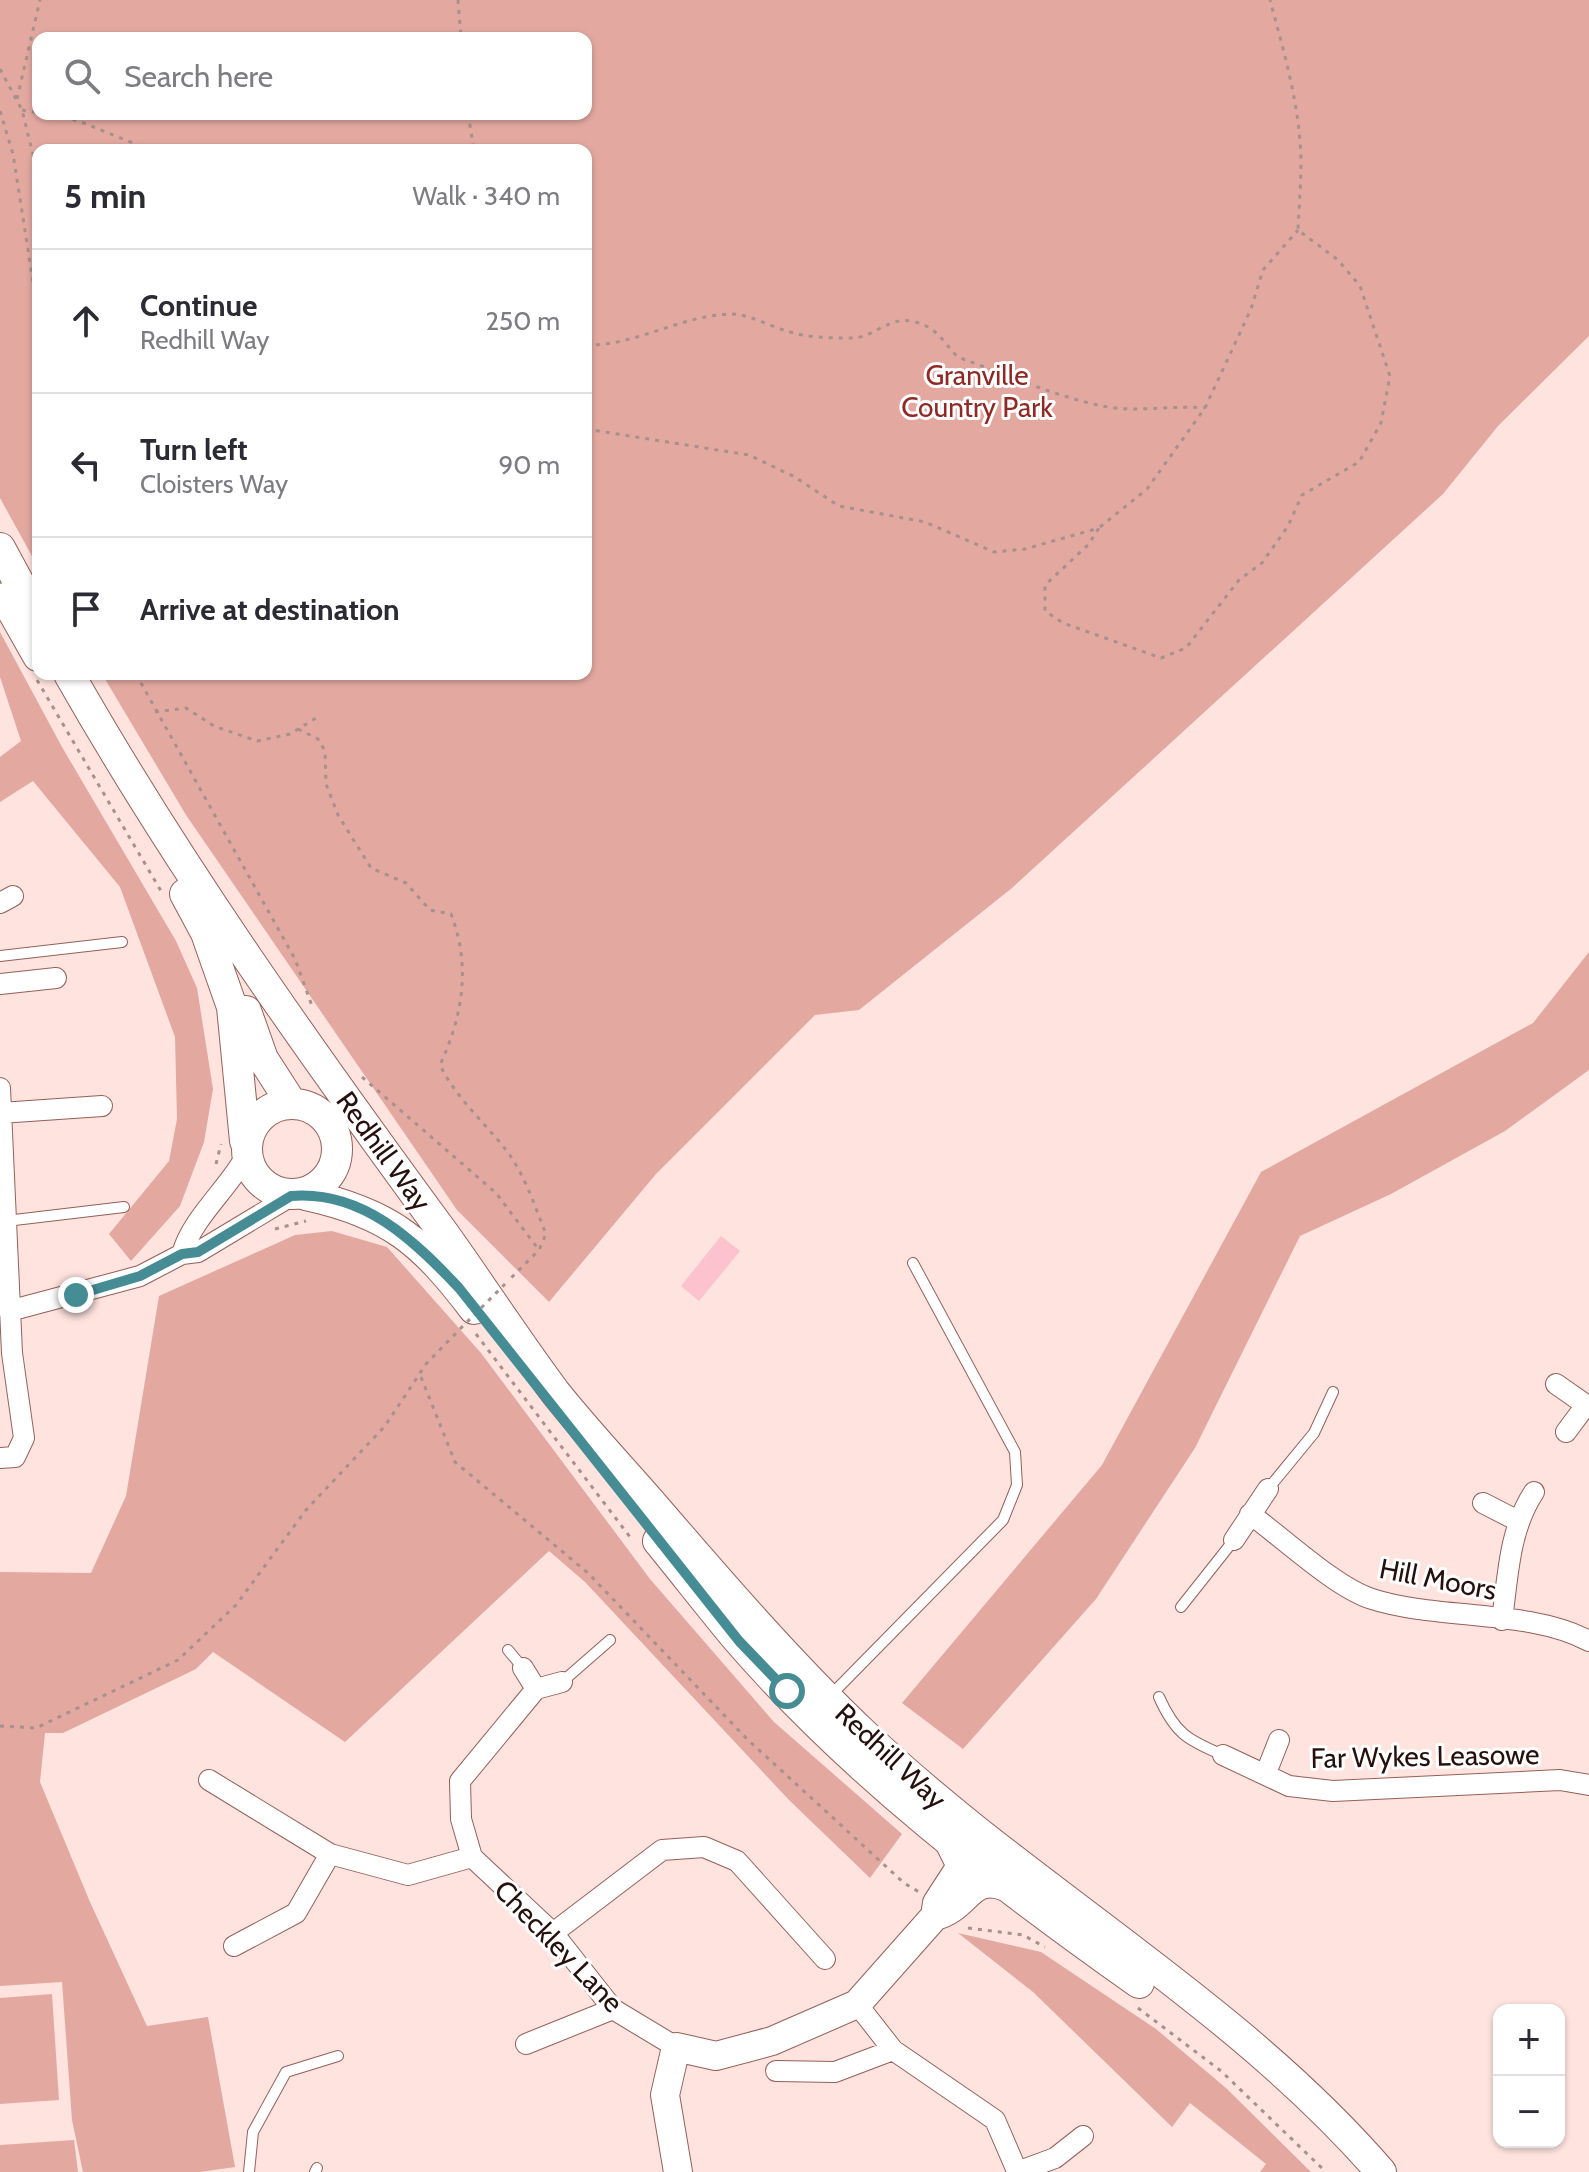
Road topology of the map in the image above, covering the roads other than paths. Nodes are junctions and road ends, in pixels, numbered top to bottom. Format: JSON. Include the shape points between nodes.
{"nodes":[{"id":1,"x":0,"y":548,"type":"edge"},
{"id":2,"x":0,"y":589,"type":"edge"},
{"id":3,"x":32,"y":607,"type":"edge"},
{"id":4,"x":32,"y":652,"type":"edge"},
{"id":5,"x":47,"y":680,"type":"edge"},
{"id":6,"x":73,"y":680,"type":"edge"},
{"id":7,"x":192,"y":872,"type":"junction"},
{"id":8,"x":122,"y":942,"type":"dead end"},
{"id":9,"x":0,"y":956,"type":"edge"},
{"id":10,"x":56,"y":978,"type":"dead end"},
{"id":11,"x":0,"y":984,"type":"edge"},
{"id":12,"x":0,"y":1088,"type":"edge"},
{"id":13,"x":292,"y":1104,"type":"junction"},
{"id":14,"x":102,"y":1106,"type":"dead end"},
{"id":15,"x":1,"y":1113,"type":"edge"},
{"id":16,"x":330,"y":1126,"type":"junction"},
{"id":17,"x":238,"y":1146,"type":"junction"},
{"id":18,"x":302,"y":1204,"type":"junction"},
{"id":19,"x":124,"y":1207,"type":"dead end"},
{"id":20,"x":6,"y":1221,"type":"junction"},
{"id":21,"x":445,"y":1235,"type":"junction"},
{"id":22,"x":182,"y":1254,"type":"junction"},
{"id":23,"x":913,"y":1263,"type":"dead end"},
{"id":24,"x":9,"y":1311,"type":"junction"},
{"id":25,"x":1556,"y":1384,"type":"dead end"},
{"id":26,"x":1333,"y":1392,"type":"dead end"},
{"id":27,"x":1588,"y":1406,"type":"edge"},
{"id":28,"x":1566,"y":1432,"type":"dead end"},
{"id":29,"x":0,"y":1458,"type":"edge"},
{"id":30,"x":1268,"y":1489,"type":"joint"},
{"id":31,"x":1534,"y":1492,"type":"dead end"},
{"id":32,"x":1483,"y":1503,"type":"dead end"},
{"id":33,"x":1250,"y":1514,"type":"junction"},
{"id":34,"x":1518,"y":1521,"type":"junction"},
{"id":35,"x":1234,"y":1540,"type":"joint"},
{"id":36,"x":1181,"y":1607,"type":"dead end"},
{"id":37,"x":1502,"y":1620,"type":"junction"},
{"id":38,"x":610,"y":1640,"type":"dead end"},
{"id":39,"x":1589,"y":1641,"type":"edge"},
{"id":40,"x":508,"y":1650,"type":"dead end"},
{"id":41,"x":523,"y":1668,"type":"joint"},
{"id":42,"x":562,"y":1682,"type":"joint"},
{"id":43,"x":536,"y":1689,"type":"junction"},
{"id":44,"x":1159,"y":1697,"type":"dead end"},
{"id":45,"x":828,"y":1698,"type":"junction"},
{"id":46,"x":1279,"y":1740,"type":"dead end"},
{"id":47,"x":1223,"y":1755,"type":"joint"},
{"id":48,"x":1266,"y":1773,"type":"junction"},
{"id":49,"x":209,"y":1780,"type":"dead end"},
{"id":50,"x":1589,"y":1785,"type":"edge"},
{"id":51,"x":948,"y":1840,"type":"junction"},
{"id":52,"x":330,"y":1854,"type":"junction"},
{"id":53,"x":472,"y":1857,"type":"junction"},
{"id":54,"x":1006,"y":1887,"type":"junction"},
{"id":55,"x":939,"y":1911,"type":"junction"},
{"id":56,"x":553,"y":1933,"type":"junction"},
{"id":57,"x":234,"y":1946,"type":"dead end"},
{"id":58,"x":825,"y":1959,"type":"dead end"},
{"id":59,"x":857,"y":2004,"type":"junction"},
{"id":60,"x":613,"y":2009,"type":"junction"},
{"id":61,"x":526,"y":2044,"type":"dead end"},
{"id":62,"x":676,"y":2047,"type":"junction"},
{"id":63,"x":893,"y":2050,"type":"junction"},
{"id":64,"x":338,"y":2056,"type":"dead end"},
{"id":65,"x":776,"y":2071,"type":"dead end"},
{"id":66,"x":1083,"y":2136,"type":"dead end"},
{"id":67,"x":1017,"y":2171,"type":"edge"},
{"id":68,"x":249,"y":2172,"type":"edge"},
{"id":69,"x":678,"y":2172,"type":"edge"},
{"id":70,"x":1358,"y":2172,"type":"edge"},
{"id":71,"x":1381,"y":2172,"type":"edge"}],
"edges":[{"from":1,"to":3,"type":"main road"},
{"from":2,"to":4,"type":"main road"},
{"from":5,"to":17,"type":"main road","via":[[206,933],[232,1007]]},
{"from":6,"to":7,"type":"main road","name":"Redhill Way"},
{"from":7,"to":13,"type":"main road","via":[[196,896],[216,930],[263,1059]]},
{"from":7,"to":21,"type":"main road","name":"Redhill Way"},
{"from":8,"to":9,"type":"lane"},
{"from":10,"to":11,"type":"street"},
{"from":12,"to":15,"type":"street"},
{"from":13,"to":16,"type":"main road","via":[[315,1111]]},
{"from":13,"to":17,"type":"main road","via":[[262,1113]]},
{"from":14,"to":15,"type":"street"},
{"from":15,"to":20,"type":"street"},
{"from":16,"to":18,"type":"main road","via":[[336,1150],[333,1169]]},
{"from":16,"to":21,"type":"main road","via":[[348,1139],[410,1218]]},
{"from":17,"to":18,"type":"main road","via":[[263,1182]]},
{"from":17,"to":22,"type":"street","via":[[233,1181],[186,1239]]},
{"from":18,"to":22,"type":"street","via":[[198,1252]]},
{"from":18,"to":51,"type":"main road","name":"Redhill Way","via":[[365,1210],[423,1250],[459,1288],[739,1641],[874,1776]]},
{"from":19,"to":20,"type":"lane"},
{"from":20,"to":24,"type":"street"},
{"from":21,"to":45,"type":"main road","name":"Redhill Way","via":[[557,1394]]},
{"from":22,"to":24,"type":"street","via":[[140,1276]]},
{"from":23,"to":45,"type":"lane","via":[[1015,1452],[1017,1485],[1003,1520]]},
{"from":24,"to":29,"type":"street","via":[[24,1438],[15,1457]]},
{"from":25,"to":27,"type":"street"},
{"from":26,"to":30,"type":"lane","via":[[1314,1433]]},
{"from":27,"to":28,"type":"street"},
{"from":30,"to":33,"type":"street"},
{"from":31,"to":34,"type":"street"},
{"from":32,"to":34,"type":"street"},
{"from":33,"to":35,"type":"street"},
{"from":33,"to":37,"type":"street","name":"Hill Moors","via":[[1370,1599]]},
{"from":34,"to":37,"type":"street"},
{"from":35,"to":36,"type":"lane"},
{"from":37,"to":39,"type":"street","name":"Hill Moors","via":[[1544,1626]]},
{"from":38,"to":42,"type":"lane"},
{"from":40,"to":41,"type":"lane"},
{"from":41,"to":43,"type":"street"},
{"from":42,"to":43,"type":"street"},
{"from":43,"to":53,"type":"street","name":"Checkley Lane","via":[[460,1781],[461,1819]]},
{"from":44,"to":47,"type":"lane","via":[[1186,1739]]},
{"from":45,"to":71,"type":"main road","name":"Redhill Way","via":[[923,1789],[1286,2077]]},
{"from":46,"to":48,"type":"street","name":"Far Wykes Leasowe"},
{"from":47,"to":48,"type":"street","name":"Far Wykes Leasowe"},
{"from":48,"to":50,"type":"street","name":"Far Wykes Leasowe","via":[[1289,1786],[1333,1791],[1560,1780]]},
{"from":49,"to":52,"type":"street"},
{"from":51,"to":54,"type":"main road","name":"Redhill Way"},
{"from":51,"to":55,"type":"street","name":"Checkley Lane","via":[[961,1866],[937,1903]]},
{"from":52,"to":53,"type":"street","via":[[408,1875]]},
{"from":52,"to":57,"type":"street","via":[[296,1913]]},
{"from":53,"to":56,"type":"street","name":"Checkley Lane"},
{"from":54,"to":55,"type":"street","name":"Checkley Lane","via":[[982,1882],[949,1913]]},
{"from":54,"to":70,"type":"main road","name":"Redhill Way","via":[[1237,2057]]},
{"from":55,"to":59,"type":"street","name":"Checkley Lane"},
{"from":56,"to":58,"type":"street","via":[[662,1850],[704,1847],[737,1861]]},
{"from":56,"to":60,"type":"street","name":"Checkley Lane"},
{"from":59,"to":62,"type":"street","name":"Checkley Lane","via":[[772,2041],[716,2056]]},
{"from":59,"to":63,"type":"street"},
{"from":60,"to":61,"type":"street"},
{"from":60,"to":62,"type":"street","name":"Checkley Lane"},
{"from":62,"to":69,"type":"street","via":[[665,2095]]},
{"from":63,"to":65,"type":"street","via":[[835,2072]]},
{"from":63,"to":67,"type":"street","via":[[995,2120]]},
{"from":64,"to":68,"type":"lane","via":[[286,2072],[253,2132]]},
{"from":66,"to":67,"type":"street","via":[[1055,2158]]}]}
